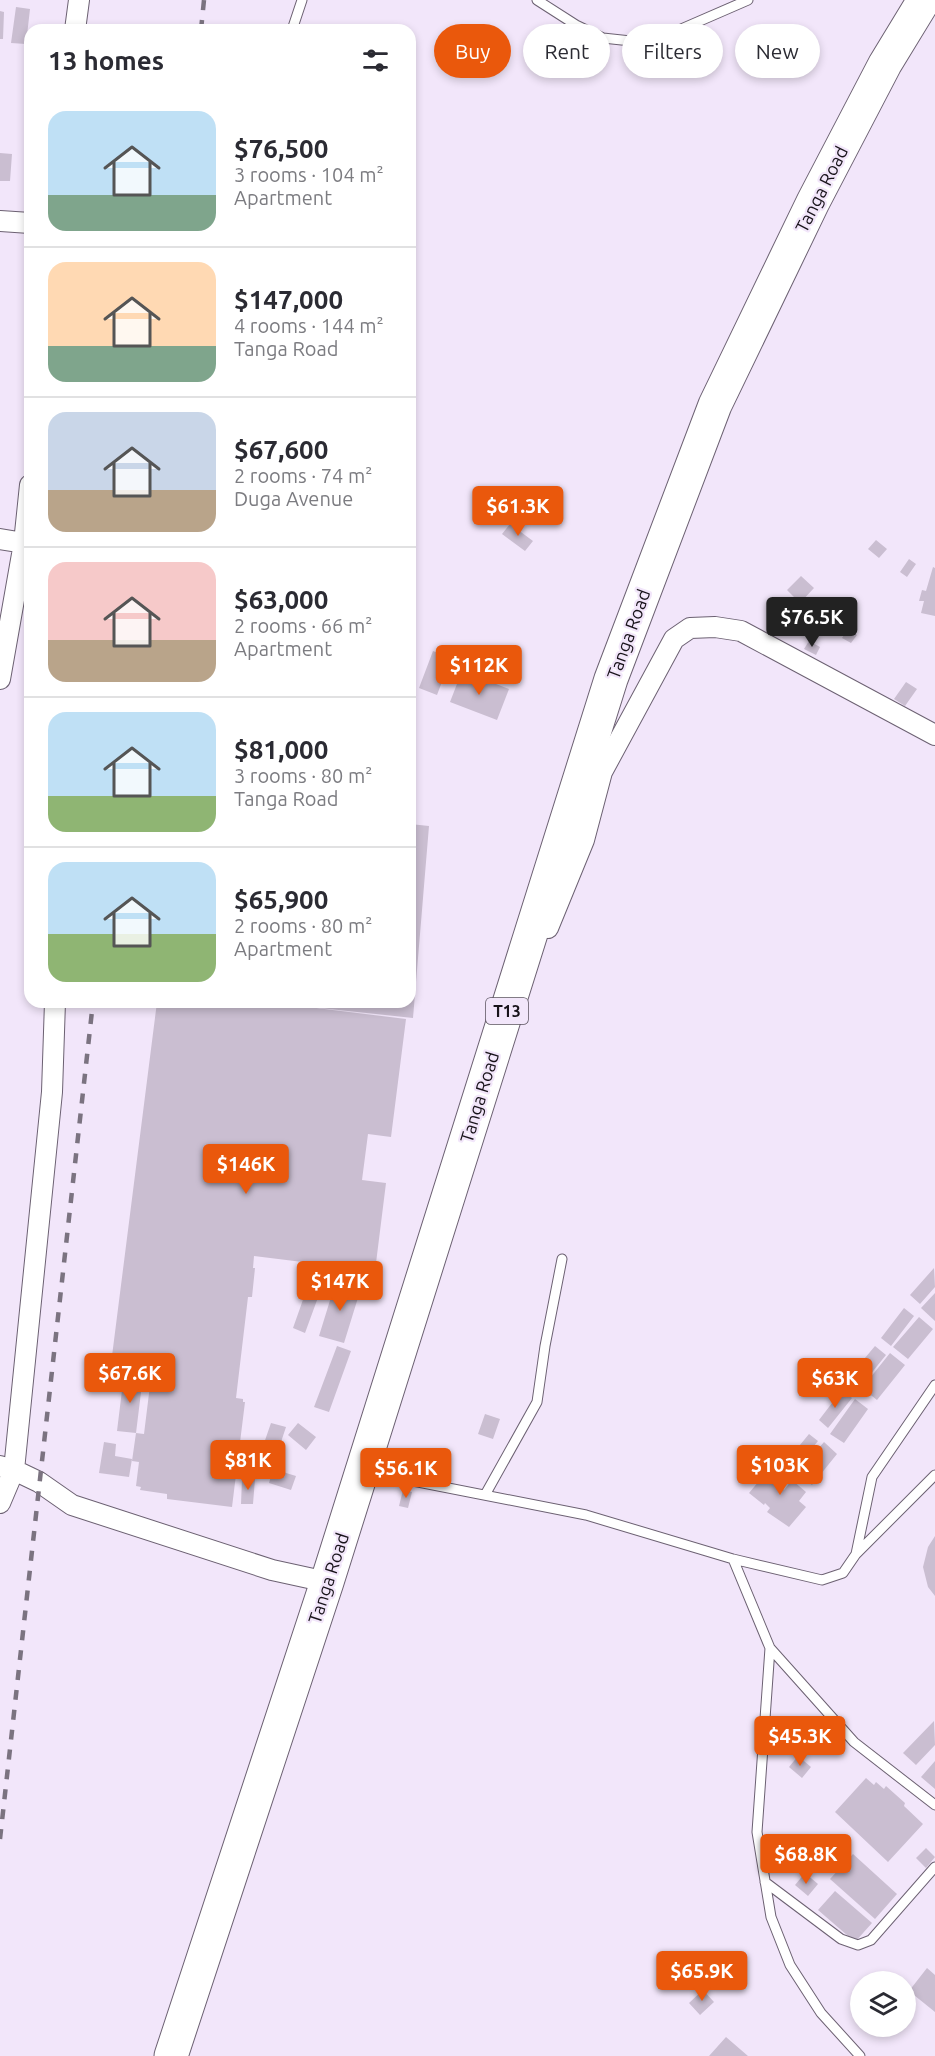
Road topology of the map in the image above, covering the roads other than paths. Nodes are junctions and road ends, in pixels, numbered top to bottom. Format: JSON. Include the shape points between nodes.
{"nodes":[{"id":1,"x":79,"y":0,"type":"edge"},
{"id":2,"x":302,"y":0,"type":"edge"},
{"id":3,"x":537,"y":0,"type":"edge"},
{"id":4,"x":748,"y":0,"type":"edge"},
{"id":5,"x":924,"y":0,"type":"edge"},
{"id":6,"x":76,"y":24,"type":"edge"},
{"id":7,"x":294,"y":24,"type":"edge"},
{"id":8,"x":0,"y":221,"type":"edge"},
{"id":9,"x":24,"y":223,"type":"edge"},
{"id":10,"x":0,"y":539,"type":"edge"},
{"id":11,"x":24,"y":543,"type":"joint"},
{"id":12,"x":0,"y":679,"type":"edge"},
{"id":13,"x":935,"y":735,"type":"edge"},
{"id":14,"x":55,"y":1008,"type":"edge"},
{"id":15,"x":506,"y":1014,"type":"junction"},
{"id":16,"x":562,"y":1259,"type":"dead end"},
{"id":17,"x":935,"y":1385,"type":"edge"},
{"id":18,"x":7,"y":1468,"type":"edge"},
{"id":19,"x":362,"y":1471,"type":"junction"},
{"id":20,"x":935,"y":1475,"type":"edge"},
{"id":21,"x":485,"y":1495,"type":"junction"},
{"id":22,"x":0,"y":1503,"type":"edge"},
{"id":23,"x":856,"y":1554,"type":"junction"},
{"id":24,"x":733,"y":1559,"type":"junction"},
{"id":25,"x":327,"y":1582,"type":"junction"},
{"id":26,"x":770,"y":1648,"type":"junction"},
{"id":27,"x":935,"y":1805,"type":"edge"},
{"id":28,"x":935,"y":1867,"type":"edge"},
{"id":29,"x":765,"y":1881,"type":"junction"},
{"id":30,"x":171,"y":2056,"type":"edge"},
{"id":31,"x":860,"y":2056,"type":"edge"}],
"edges":[{"from":1,"to":6,"type":"street"},
{"from":2,"to":7,"type":"lane"},
{"from":3,"to":4,"type":"lane","via":[[603,38],[640,42]]},
{"from":5,"to":15,"type":"highway","name":"Tanga Road","number":"T13","via":[[885,64],[818,192],[715,405],[611,679]]},
{"from":8,"to":9,"type":"street"},
{"from":10,"to":11,"type":"street"},
{"from":11,"to":12,"type":"street"},
{"from":13,"to":15,"type":"street","via":[[741,631],[690,628],[674,639],[602,772],[584,840],[540,948]]},
{"from":14,"to":18,"type":"street","via":[[52,1092]]},
{"from":15,"to":19,"type":"highway","name":"Tanga Road","number":"T13"},
{"from":16,"to":21,"type":"lane","via":[[537,1402]]},
{"from":17,"to":23,"type":"lane","via":[[872,1478]]},
{"from":18,"to":22,"type":"street"},
{"from":18,"to":25,"type":"street","via":[[39,1482],[72,1506],[272,1570]]},
{"from":19,"to":21,"type":"lane"},
{"from":19,"to":25,"type":"highway","name":"Tanga Road","number":"T13"},
{"from":20,"to":23,"type":"lane"},
{"from":21,"to":24,"type":"lane","via":[[586,1515]]},
{"from":23,"to":24,"type":"lane","via":[[843,1573],[822,1580]]},
{"from":24,"to":26,"type":"lane"},
{"from":25,"to":30,"type":"highway","name":"Tanga Road","number":"T13"},
{"from":26,"to":27,"type":"lane","via":[[854,1742]]},
{"from":26,"to":29,"type":"lane","via":[[757,1832]]},
{"from":28,"to":29,"type":"lane","via":[[871,1940],[858,1946],[841,1939]]},
{"from":29,"to":31,"type":"lane","via":[[771,1917],[790,1965],[821,2013]]}]}
